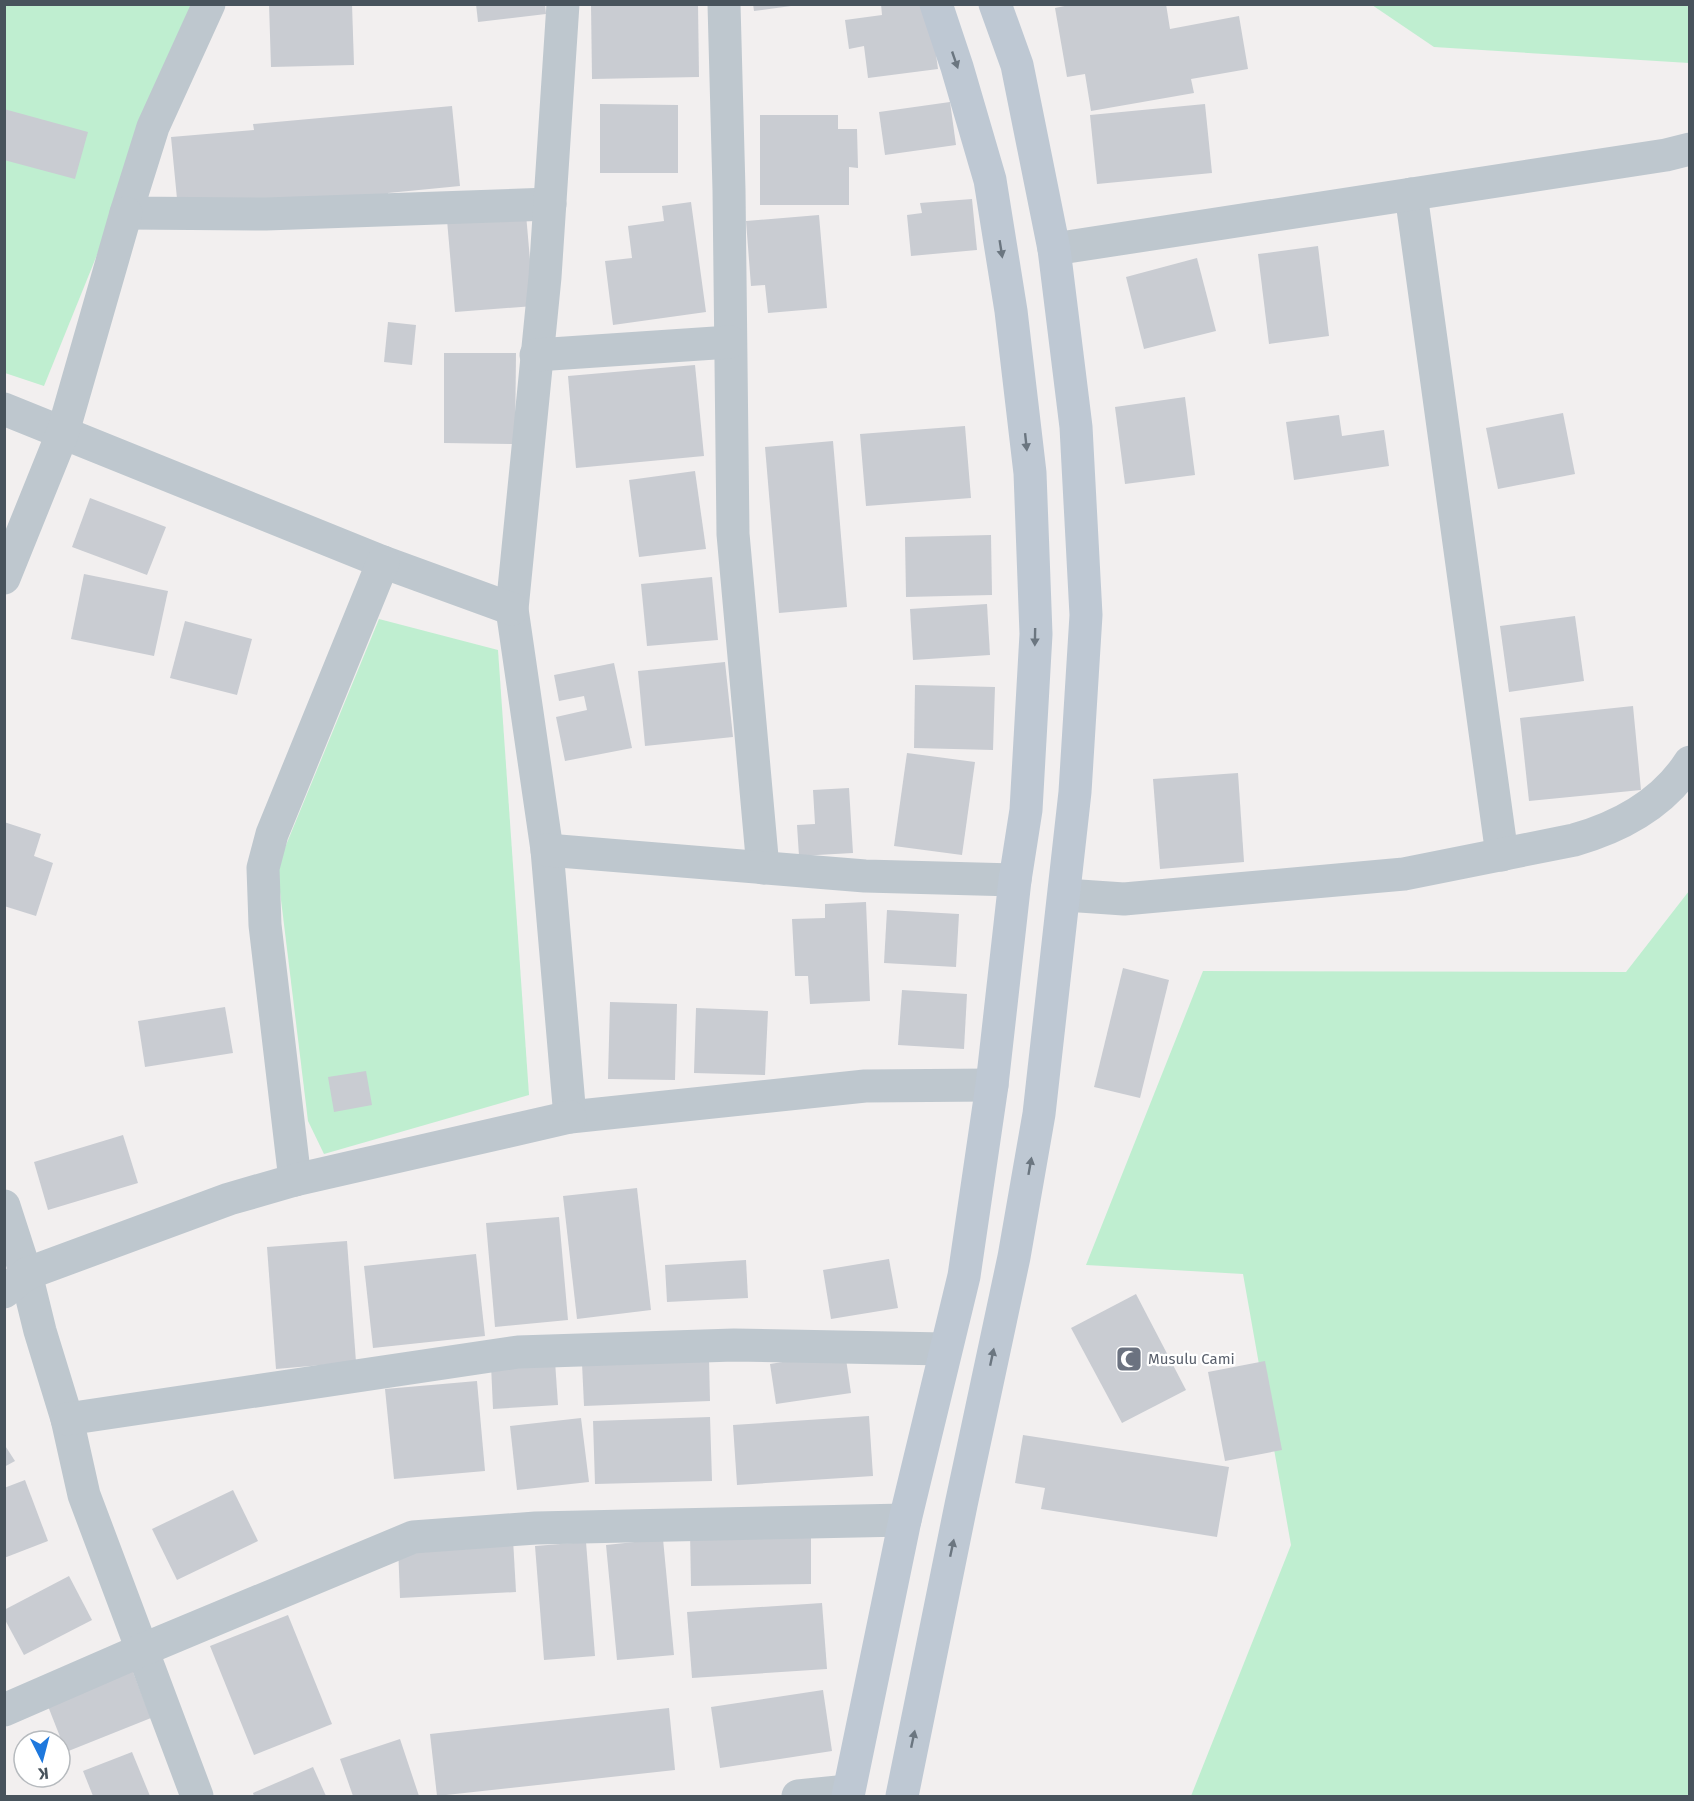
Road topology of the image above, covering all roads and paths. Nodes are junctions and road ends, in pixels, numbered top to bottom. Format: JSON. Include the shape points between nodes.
{"nodes":[{"id":1,"x":209,"y":4,"type":"edge"},
{"id":2,"x":563,"y":4,"type":"edge"},
{"id":3,"x":724,"y":4,"type":"edge"},
{"id":4,"x":936,"y":4,"type":"edge"},
{"id":5,"x":995,"y":4,"type":"edge"},
{"id":6,"x":1689,"y":149,"type":"edge"},
{"id":7,"x":1411,"y":194,"type":"junction"},
{"id":8,"x":550,"y":204,"type":"junction"},
{"id":9,"x":126,"y":213,"type":"junction"},
{"id":10,"x":1054,"y":249,"type":"junction"},
{"id":11,"x":730,"y":342,"type":"junction"},
{"id":12,"x":536,"y":355,"type":"junction"},
{"id":13,"x":4,"y":409,"type":"edge"},
{"id":14,"x":63,"y":432,"type":"junction"},
{"id":15,"x":383,"y":562,"type":"junction"},
{"id":16,"x":4,"y":578,"type":"edge"},
{"id":17,"x":512,"y":609,"type":"junction"},
{"id":18,"x":1689,"y":762,"type":"edge"},
{"id":19,"x":547,"y":850,"type":"junction"},
{"id":20,"x":1502,"y":855,"type":"junction"},
{"id":21,"x":763,"y":868,"type":"junction"},
{"id":22,"x":1015,"y":880,"type":"junction"},
{"id":23,"x":1065,"y":895,"type":"junction"},
{"id":24,"x":992,"y":1085,"type":"junction"},
{"id":25,"x":570,"y":1117,"type":"junction"},
{"id":26,"x":295,"y":1180,"type":"junction"},
{"id":27,"x":4,"y":1206,"type":"edge"},
{"id":28,"x":15,"y":1283,"type":"edge"},
{"id":29,"x":945,"y":1349,"type":"junction"},
{"id":30,"x":67,"y":1419,"type":"junction"},
{"id":31,"x":904,"y":1520,"type":"junction"},
{"id":32,"x":142,"y":1650,"type":"junction"},
{"id":33,"x":4,"y":1710,"type":"edge"},
{"id":34,"x":848,"y":1794,"type":"edge"},
{"id":35,"x":197,"y":1797,"type":"edge"},
{"id":36,"x":798,"y":1797,"type":"edge"},
{"id":37,"x":902,"y":1797,"type":"edge"}],
"edges":[{"from":1,"to":9,"type":"street","via":[[153,127]]},
{"from":2,"to":8,"type":"street"},
{"from":3,"to":11,"type":"street"},
{"from":4,"to":22,"type":"street","one_way":true,"via":[[990,180],[1011,311],[1030,473],[1036,634],[1026,810]]},
{"from":5,"to":10,"type":"street","via":[[1017,64]]},
{"from":6,"to":7,"type":"street"},
{"from":7,"to":10,"type":"street"},
{"from":7,"to":20,"type":"street"},
{"from":8,"to":9,"type":"street","via":[[266,214]]},
{"from":8,"to":12,"type":"street"},
{"from":9,"to":14,"type":"street"},
{"from":10,"to":23,"type":"street","via":[[1077,427],[1086,615]]},
{"from":11,"to":12,"type":"street"},
{"from":11,"to":21,"type":"street","via":[[733,534]]},
{"from":12,"to":17,"type":"street"},
{"from":13,"to":14,"type":"street"},
{"from":14,"to":15,"type":"street"},
{"from":14,"to":16,"type":"street"},
{"from":15,"to":17,"type":"street"},
{"from":15,"to":26,"type":"street","via":[[272,834],[263,868],[265,925]]},
{"from":17,"to":19,"type":"street"},
{"from":18,"to":20,"type":"street","via":[[1669,788],[1624,822],[1600,833]]},
{"from":19,"to":21,"type":"street"},
{"from":19,"to":25,"type":"street"},
{"from":20,"to":23,"type":"street","via":[[1404,874],[1124,899]]},
{"from":21,"to":22,"type":"street","via":[[865,876]]},
{"from":22,"to":24,"type":"street"},
{"from":37,"to":23,"type":"street","one_way":true,"via":[[1014,1257],[1039,1114]]},
{"from":24,"to":25,"type":"street","via":[[864,1086]]},
{"from":24,"to":29,"type":"street","via":[[964,1276]]},
{"from":25,"to":26,"type":"street"},
{"from":26,"to":28,"type":"street","via":[[229,1199]]},
{"from":27,"to":28,"type":"street"},
{"from":28,"to":30,"type":"street","via":[[40,1332]]},
{"from":29,"to":30,"type":"street","via":[[734,1345],[518,1352]]},
{"from":29,"to":31,"type":"street"},
{"from":30,"to":32,"type":"street","via":[[84,1495]]},
{"from":31,"to":32,"type":"street","via":[[536,1528],[413,1537]]},
{"from":31,"to":34,"type":"street"},
{"from":32,"to":33,"type":"street"},
{"from":32,"to":35,"type":"street"},
{"from":34,"to":36,"type":"street"}]}
